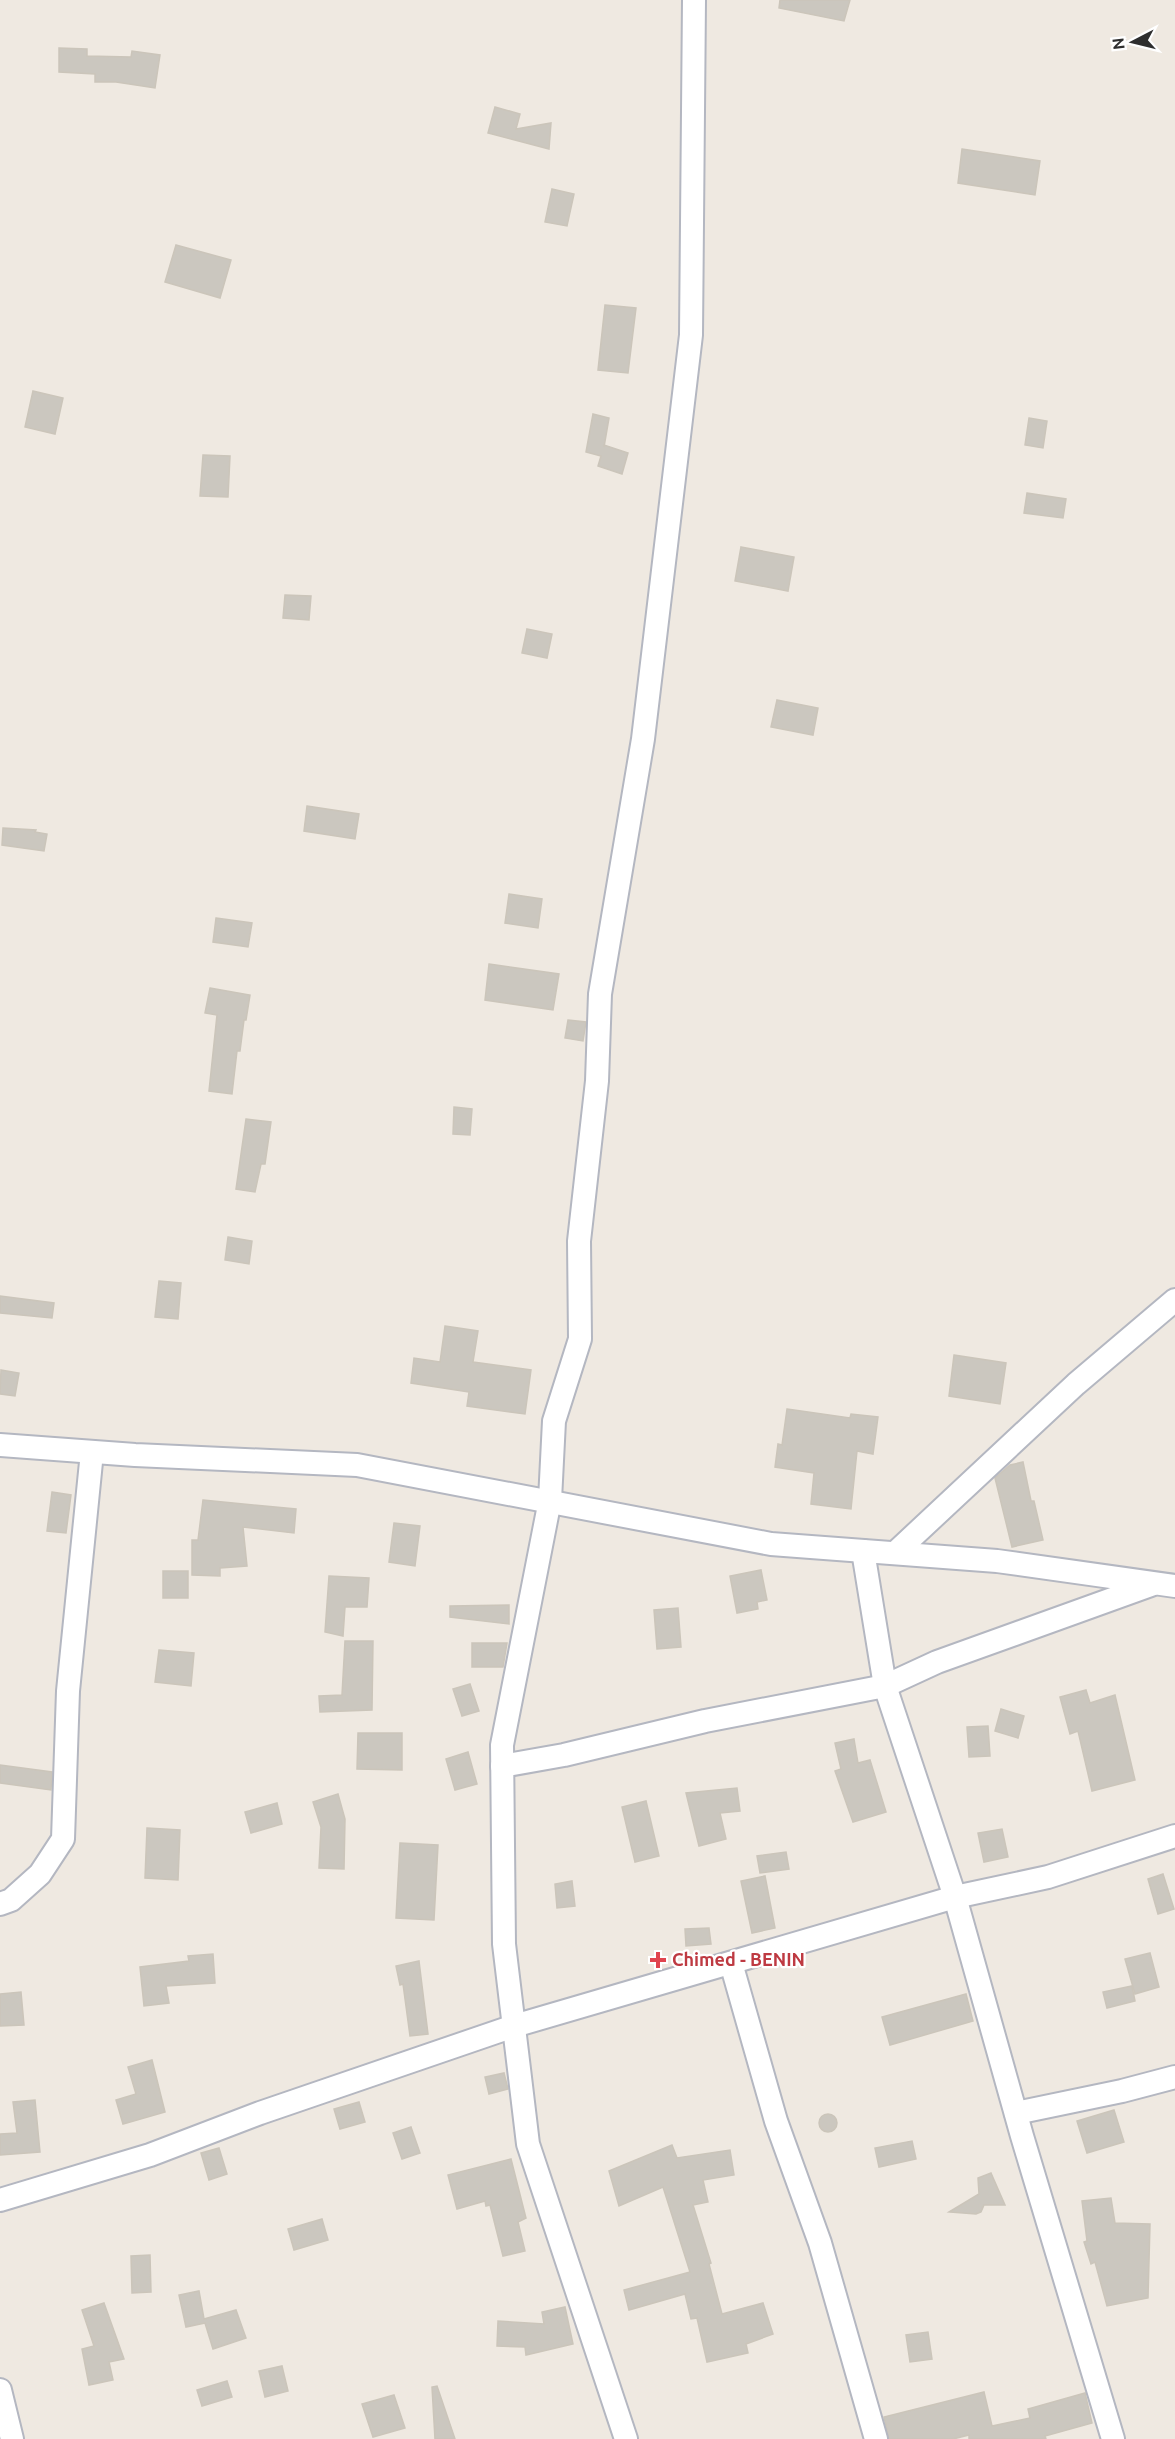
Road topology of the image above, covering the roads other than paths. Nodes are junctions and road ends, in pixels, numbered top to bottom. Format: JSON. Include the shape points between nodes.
{"nodes":[{"id":1,"x":694,"y":0,"type":"edge"},
{"id":2,"x":1175,"y":1300,"type":"edge"},
{"id":3,"x":0,"y":1445,"type":"edge"},
{"id":4,"x":92,"y":1452,"type":"junction"},
{"id":5,"x":550,"y":1500,"type":"junction"},
{"id":6,"x":862,"y":1551,"type":"junction"},
{"id":7,"x":895,"y":1553,"type":"junction"},
{"id":8,"x":1165,"y":1584,"type":"edge"},
{"id":9,"x":885,"y":1686,"type":"junction"},
{"id":10,"x":502,"y":1766,"type":"junction"},
{"id":11,"x":1175,"y":1836,"type":"edge"},
{"id":12,"x":955,"y":1897,"type":"junction"},
{"id":13,"x":0,"y":1904,"type":"edge"},
{"id":14,"x":731,"y":1963,"type":"junction"},
{"id":15,"x":514,"y":2026,"type":"junction"},
{"id":16,"x":1175,"y":2077,"type":"edge"},
{"id":17,"x":1016,"y":2113,"type":"junction"},
{"id":18,"x":0,"y":2200,"type":"edge"},
{"id":19,"x":0,"y":2390,"type":"edge"},
{"id":20,"x":12,"y":2439,"type":"edge"},
{"id":21,"x":626,"y":2439,"type":"edge"},
{"id":22,"x":876,"y":2439,"type":"edge"},
{"id":23,"x":1113,"y":2439,"type":"edge"}],
"edges":[{"from":1,"to":5,"type":"street","via":[[691,334],[643,739],[600,994],[597,1081],[579,1241],[580,1340],[554,1420]]},
{"from":2,"to":7,"type":"street","via":[[1076,1384]]},
{"from":3,"to":4,"type":"street"},
{"from":4,"to":5,"type":"street","via":[[357,1465]]},
{"from":4,"to":13,"type":"street","via":[[68,1691],[63,1839],[40,1874],[11,1900]]},
{"from":5,"to":6,"type":"street","via":[[771,1544]]},
{"from":5,"to":10,"type":"street","via":[[502,1745]]},
{"from":6,"to":7,"type":"street"},
{"from":6,"to":9,"type":"street"},
{"from":7,"to":8,"type":"street","via":[[997,1561]]},
{"from":8,"to":9,"type":"street","via":[[937,1662]]},
{"from":9,"to":10,"type":"street"},
{"from":9,"to":12,"type":"street"},
{"from":10,"to":15,"type":"street","via":[[504,1944]]},
{"from":11,"to":12,"type":"street","via":[[1048,1877]]},
{"from":12,"to":14,"type":"street"},
{"from":12,"to":17,"type":"street"},
{"from":14,"to":15,"type":"street"},
{"from":14,"to":22,"type":"street","via":[[776,2121],[820,2243]]},
{"from":15,"to":18,"type":"street","via":[[150,2155]]},
{"from":15,"to":21,"type":"street","via":[[528,2144]]},
{"from":16,"to":17,"type":"street"},
{"from":17,"to":23,"type":"street"},
{"from":19,"to":20,"type":"street"}]}
